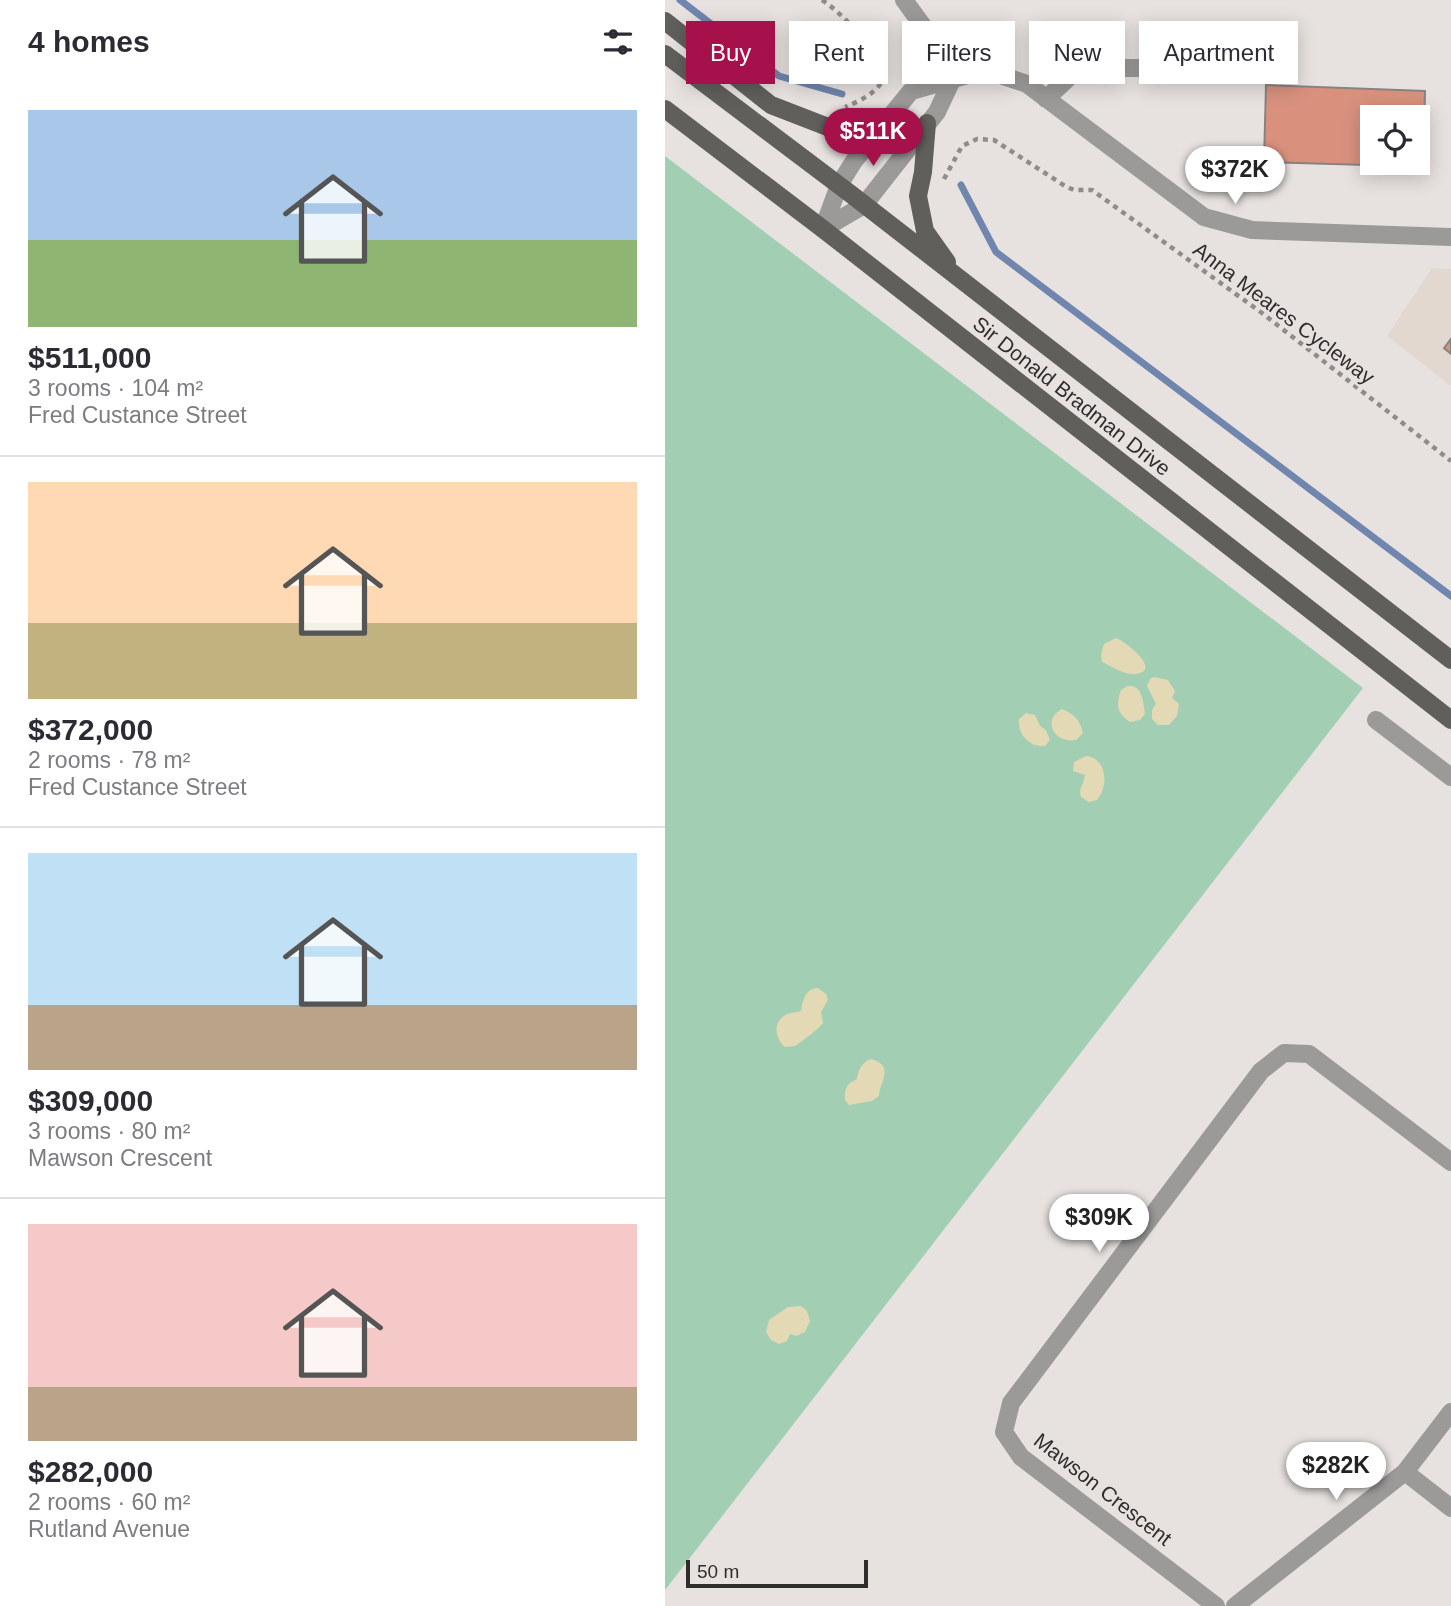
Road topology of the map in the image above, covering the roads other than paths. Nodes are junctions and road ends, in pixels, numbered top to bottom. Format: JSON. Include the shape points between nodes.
{"nodes":[{"id":1,"x":904,"y":0,"type":"edge"},
{"id":2,"x":665,"y":21,"type":"edge"},
{"id":3,"x":919,"y":21,"type":"edge"},
{"id":4,"x":665,"y":54,"type":"edge"},
{"id":5,"x":1139,"y":68,"type":"edge"},
{"id":6,"x":1015,"y":80,"type":"edge"},
{"id":7,"x":937,"y":84,"type":"edge"},
{"id":8,"x":950,"y":84,"type":"edge"},
{"id":9,"x":1046,"y":99,"type":"junction"},
{"id":10,"x":665,"y":108,"type":"edge"},
{"id":11,"x":927,"y":123,"type":"junction"},
{"id":12,"x":877,"y":130,"type":"junction"},
{"id":13,"x":839,"y":185,"type":"junction"},
{"id":14,"x":865,"y":205,"type":"junction"},
{"id":15,"x":823,"y":229,"type":"junction"},
{"id":16,"x":1451,"y":237,"type":"edge"},
{"id":17,"x":956,"y":276,"type":"junction"},
{"id":18,"x":1451,"y":660,"type":"edge"},
{"id":19,"x":1376,"y":720,"type":"dead end"},
{"id":20,"x":1451,"y":720,"type":"edge"},
{"id":21,"x":1451,"y":777,"type":"edge"},
{"id":22,"x":1451,"y":1162,"type":"edge"},
{"id":23,"x":1451,"y":1412,"type":"edge"},
{"id":24,"x":1405,"y":1472,"type":"junction"},
{"id":25,"x":1451,"y":1508,"type":"edge"},
{"id":26,"x":1216,"y":1606,"type":"edge"},
{"id":27,"x":1235,"y":1606,"type":"edge"}],
"edges":[{"from":1,"to":3,"type":"street"},
{"from":2,"to":12,"type":"main road","via":[[771,105],[833,129]]},
{"from":4,"to":13,"type":"main road","name":"Sir Donald Bradman Drive"},
{"from":5,"to":9,"type":"street","via":[[1079,68]]},
{"from":6,"to":9,"type":"street"},
{"from":7,"to":12,"type":"street","via":[[911,91]]},
{"from":8,"to":11,"type":"street"},
{"from":9,"to":16,"type":"street","via":[[1205,217],[1252,230]]},
{"from":10,"to":15,"type":"main road","name":"Sir Donald Bradman Drive"},
{"from":11,"to":14,"type":"street"},
{"from":11,"to":17,"type":"main road","via":[[918,196],[925,230]]},
{"from":12,"to":13,"type":"street"},
{"from":13,"to":14,"type":"main road","name":"Sir Donald Bradman Drive"},
{"from":13,"to":15,"type":"street"},
{"from":14,"to":15,"type":"street"},
{"from":14,"to":17,"type":"main road","name":"Sir Donald Bradman Drive"},
{"from":15,"to":20,"type":"main road","name":"Sir Donald Bradman Drive"},
{"from":17,"to":18,"type":"main road","name":"Sir Donald Bradman Drive"},
{"from":19,"to":21,"type":"street"},
{"from":22,"to":26,"type":"street","name":"Mawson Crescent","via":[[1309,1054],[1284,1053],[1261,1071],[1011,1403],[1004,1432],[1021,1457]]},
{"from":23,"to":24,"type":"street"},
{"from":24,"to":25,"type":"street"},
{"from":24,"to":27,"type":"street"}]}
